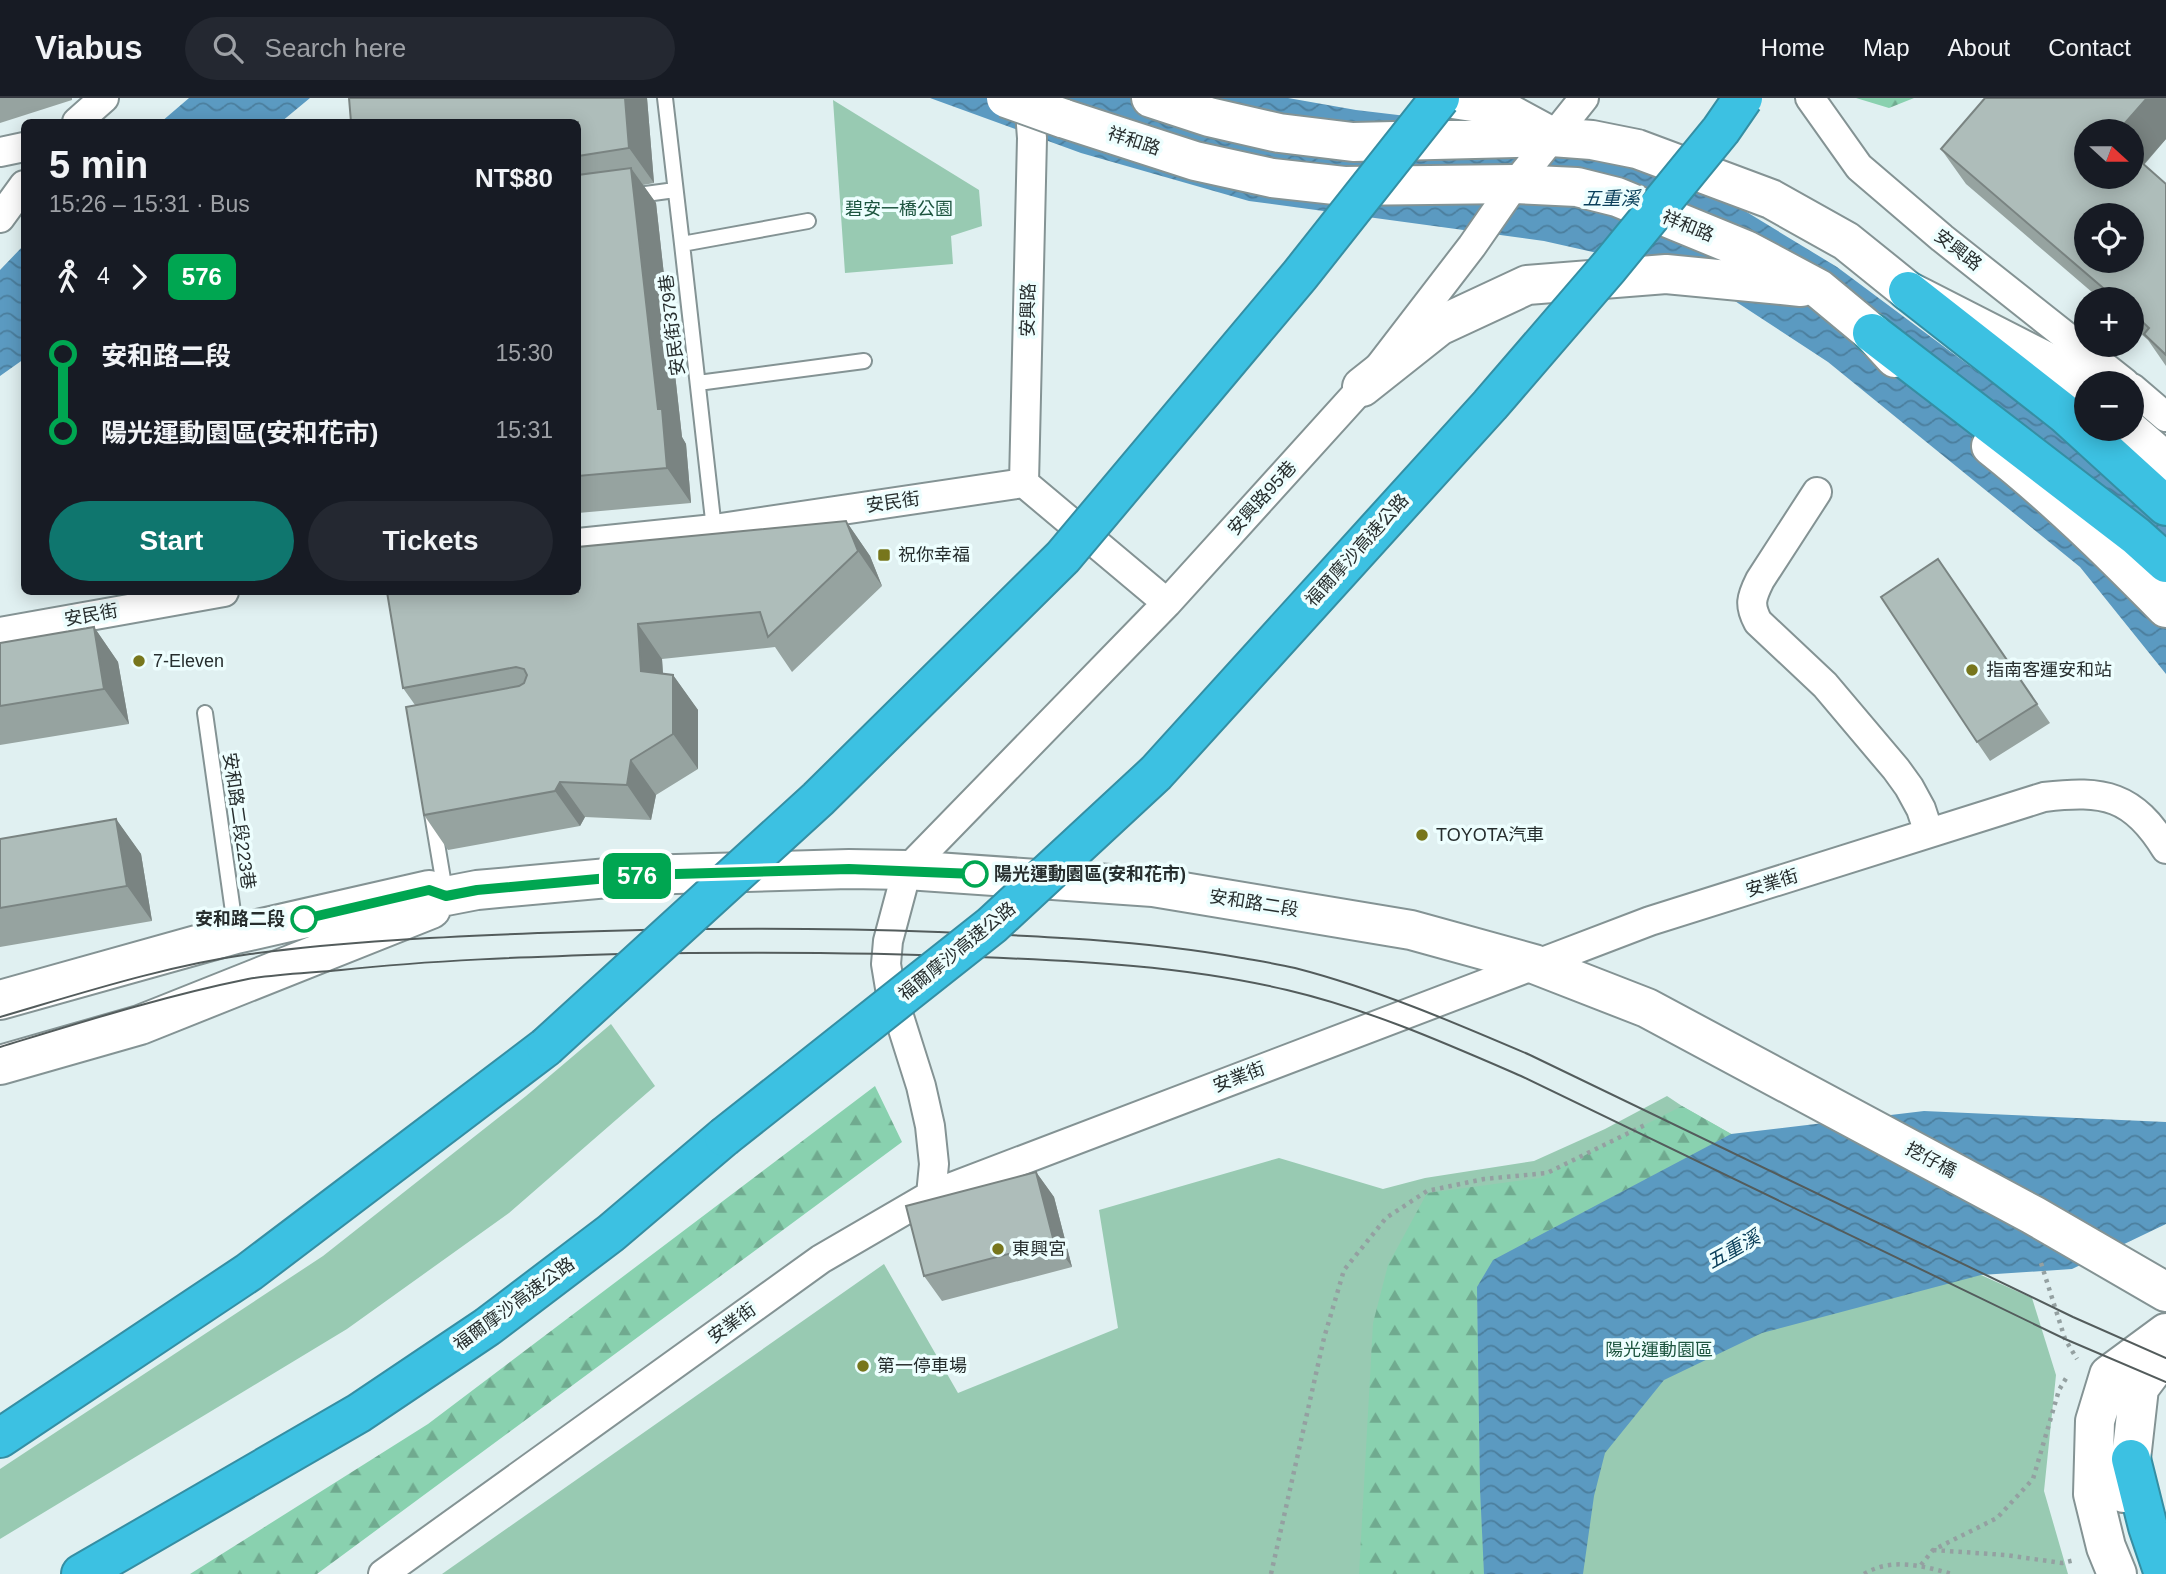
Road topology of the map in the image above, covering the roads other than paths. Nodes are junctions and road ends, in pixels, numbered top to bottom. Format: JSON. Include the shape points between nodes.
{"nodes":[{"id":1,"x":104,"y":98,"type":"edge"},
{"id":2,"x":665,"y":98,"type":"edge"},
{"id":3,"x":1006,"y":98,"type":"edge"},
{"id":4,"x":1029,"y":98,"type":"edge"},
{"id":5,"x":1151,"y":98,"type":"edge"},
{"id":6,"x":1443,"y":98,"type":"edge"},
{"id":7,"x":1584,"y":98,"type":"edge"},
{"id":8,"x":1743,"y":98,"type":"edge"},
{"id":9,"x":1810,"y":98,"type":"edge"},
{"id":10,"x":80,"y":119,"type":"edge"},
{"id":11,"x":1552,"y":137,"type":"junction"},
{"id":12,"x":21,"y":148,"type":"edge"},
{"id":13,"x":0,"y":152,"type":"edge"},
{"id":14,"x":1515,"y":184,"type":"junction"},
{"id":15,"x":21,"y":189,"type":"edge"},
{"id":16,"x":675,"y":190,"type":"junction"},
{"id":17,"x":614,"y":199,"type":"edge"},
{"id":18,"x":0,"y":218,"type":"edge"},
{"id":19,"x":808,"y":221,"type":"dead end"},
{"id":20,"x":682,"y":244,"type":"junction"},
{"id":21,"x":1819,"y":289,"type":"junction"},
{"id":22,"x":1908,"y":291,"type":"junction"},
{"id":23,"x":1872,"y":333,"type":"junction"},
{"id":24,"x":864,"y":361,"type":"dead end"},
{"id":25,"x":2110,"y":371,"type":"edge"},
{"id":26,"x":2074,"y":381,"type":"edge"},
{"id":27,"x":698,"y":383,"type":"junction"},
{"id":28,"x":1362,"y":387,"type":"junction"},
{"id":29,"x":2144,"y":398,"type":"edge"},
{"id":30,"x":2166,"y":417,"type":"edge"},
{"id":31,"x":2142,"y":441,"type":"edge"},
{"id":32,"x":2166,"y":462,"type":"edge"},
{"id":33,"x":1024,"y":483,"type":"junction"},
{"id":34,"x":1817,"y":492,"type":"dead end"},
{"id":35,"x":2166,"y":506,"type":"edge"},
{"id":36,"x":714,"y":529,"type":"junction"},
{"id":37,"x":581,"y":543,"type":"edge"},
{"id":38,"x":2166,"y":563,"type":"edge"},
{"id":39,"x":207,"y":595,"type":"edge"},
{"id":40,"x":1167,"y":603,"type":"junction"},
{"id":41,"x":2166,"y":608,"type":"edge"},
{"id":42,"x":0,"y":632,"type":"edge"},
{"id":43,"x":205,"y":713,"type":"dead end"},
{"id":44,"x":430,"y":803,"type":"edge"},
{"id":45,"x":1929,"y":834,"type":"junction"},
{"id":46,"x":2166,"y":849,"type":"edge"},
{"id":47,"x":906,"y":870,"type":"junction"},
{"id":48,"x":446,"y":896,"type":"junction"},
{"id":49,"x":236,"y":934,"type":"junction"},
{"id":50,"x":1534,"y":964,"type":"junction"},
{"id":51,"x":0,"y":1000,"type":"edge"},
{"id":52,"x":1707,"y":1039,"type":"joint"},
{"id":53,"x":0,"y":1065,"type":"edge"},
{"id":54,"x":931,"y":1195,"type":"junction"},
{"id":55,"x":2159,"y":1288,"type":"edge"},
{"id":56,"x":2166,"y":1333,"type":"edge"},
{"id":57,"x":2166,"y":1352,"type":"edge"},
{"id":58,"x":0,"y":1438,"type":"edge"},
{"id":59,"x":2131,"y":1459,"type":"junction"},
{"id":60,"x":2166,"y":1541,"type":"edge"},
{"id":61,"x":2166,"y":1552,"type":"edge"},
{"id":62,"x":81,"y":1574,"type":"edge"},
{"id":63,"x":383,"y":1574,"type":"edge"},
{"id":64,"x":2117,"y":1574,"type":"edge"},
{"id":65,"x":2139,"y":1574,"type":"edge"},
{"id":66,"x":2164,"y":1574,"type":"edge"}],
"edges":[{"from":1,"to":10,"type":"street"},
{"from":2,"to":16,"type":"lane","name":"安民街379巷"},
{"from":3,"to":14,"type":"main road","name":"祥和路","bridge":true,"via":[[1195,161],[1272,178],[1344,186]]},
{"from":4,"to":33,"type":"street","name":"安興路","via":[[1032,138]]},
{"from":5,"to":11,"type":"main road","via":[[1279,133],[1353,142]]},
{"from":6,"to":11,"type":"main road","via":[[1493,105]]},
{"from":6,"to":58,"type":"highway","bridge":true,"via":[[1063,557],[818,799],[547,1047],[249,1272]]},
{"from":7,"to":11,"type":"street","name":"安興路95巷"},
{"from":8,"to":62,"type":"highway","name":"福爾摩沙高速公路","bridge":true,"via":[[1626,246],[1490,405],[1156,773],[992,925],[724,1137],[611,1233],[486,1327],[359,1413]]},
{"from":9,"to":25,"type":"street","name":"安興路","via":[[1859,167]]},
{"from":11,"to":14,"type":"street","name":"安興路95巷"},
{"from":11,"to":22,"type":"main road","via":[[1637,149],[1771,199],[1846,241]]},
{"from":12,"to":13,"type":"street"},
{"from":14,"to":21,"type":"main road","name":"祥和路","via":[[1577,187],[1617,197],[1746,250]]},
{"from":14,"to":28,"type":"street","name":"安興路95巷"},
{"from":15,"to":18,"type":"street"},
{"from":16,"to":17,"type":"lane"},
{"from":16,"to":20,"type":"lane","name":"安民街379巷"},
{"from":19,"to":20,"type":"lane"},
{"from":20,"to":27,"type":"lane","name":"安民街379巷"},
{"from":21,"to":23,"type":"main road","name":"祥和路"},
{"from":21,"to":28,"type":"main road","via":[[1666,274],[1527,285],[1439,326]]},
{"from":22,"to":26,"type":"main road","via":[[2059,368]]},
{"from":22,"to":35,"type":"highway","via":[[2065,414]]},
{"from":23,"to":38,"type":"highway"},
{"from":23,"to":41,"type":"main road","name":"祥和路","via":[[1937,403],[2017,467]]},
{"from":24,"to":27,"type":"lane"},
{"from":27,"to":36,"type":"lane","name":"安民街379巷"},
{"from":28,"to":40,"type":"street","name":"安興路95巷"},
{"from":29,"to":30,"type":"street"},
{"from":31,"to":32,"type":"main road"},
{"from":33,"to":36,"type":"street","name":"安民街"},
{"from":33,"to":40,"type":"street"},
{"from":34,"to":45,"type":"street","via":[[1760,580],[1751,609],[1758,622],[1825,685],[1896,769],[1921,809]]},
{"from":36,"to":37,"type":"street","name":"安民街"},
{"from":39,"to":42,"type":"street","name":"安民街"},
{"from":40,"to":47,"type":"street","name":"安興路95巷"},
{"from":43,"to":49,"type":"lane","name":"安和路二段223巷"},
{"from":44,"to":48,"type":"lane"},
{"from":45,"to":46,"type":"street","name":"安業街","via":[[2044,797],[2080,793],[2112,798],[2134,809],[2153,827]]},
{"from":45,"to":50,"type":"street","name":"安業街","via":[[1650,921]]},
{"from":47,"to":48,"type":"main road","name":"安和路二段","via":[[641,875]]},
{"from":47,"to":50,"type":"main road","name":"安和路二段","via":[[1153,887],[1412,930]]},
{"from":47,"to":54,"type":"street","via":[[886,964],[930,1126]]},
{"from":48,"to":49,"type":"main road","name":"安和路二段","via":[[429,890]]},
{"from":48,"to":53,"type":"main road","name":"安和路二段","via":[[432,909],[141,1025]]},
{"from":49,"to":51,"type":"main road","name":"安和路二段"},
{"from":50,"to":52,"type":"main road","name":"安和路二段","via":[[1630,1000]]},
{"from":50,"to":54,"type":"street","name":"安業街"},
{"from":52,"to":55,"type":"main road","name":"挖仔橋"},
{"from":54,"to":63,"type":"street","name":"安業街","via":[[821,1259]]},
{"from":56,"to":64,"type":"main road","via":[[2109,1375],[2095,1422],[2093,1494]]},
{"from":57,"to":59,"type":"main road","via":[[2139,1388]]},
{"from":59,"to":65,"type":"main road","via":[[2123,1488]]},
{"from":59,"to":66,"type":"highway"},
{"from":60,"to":61,"type":"highway"}]}
